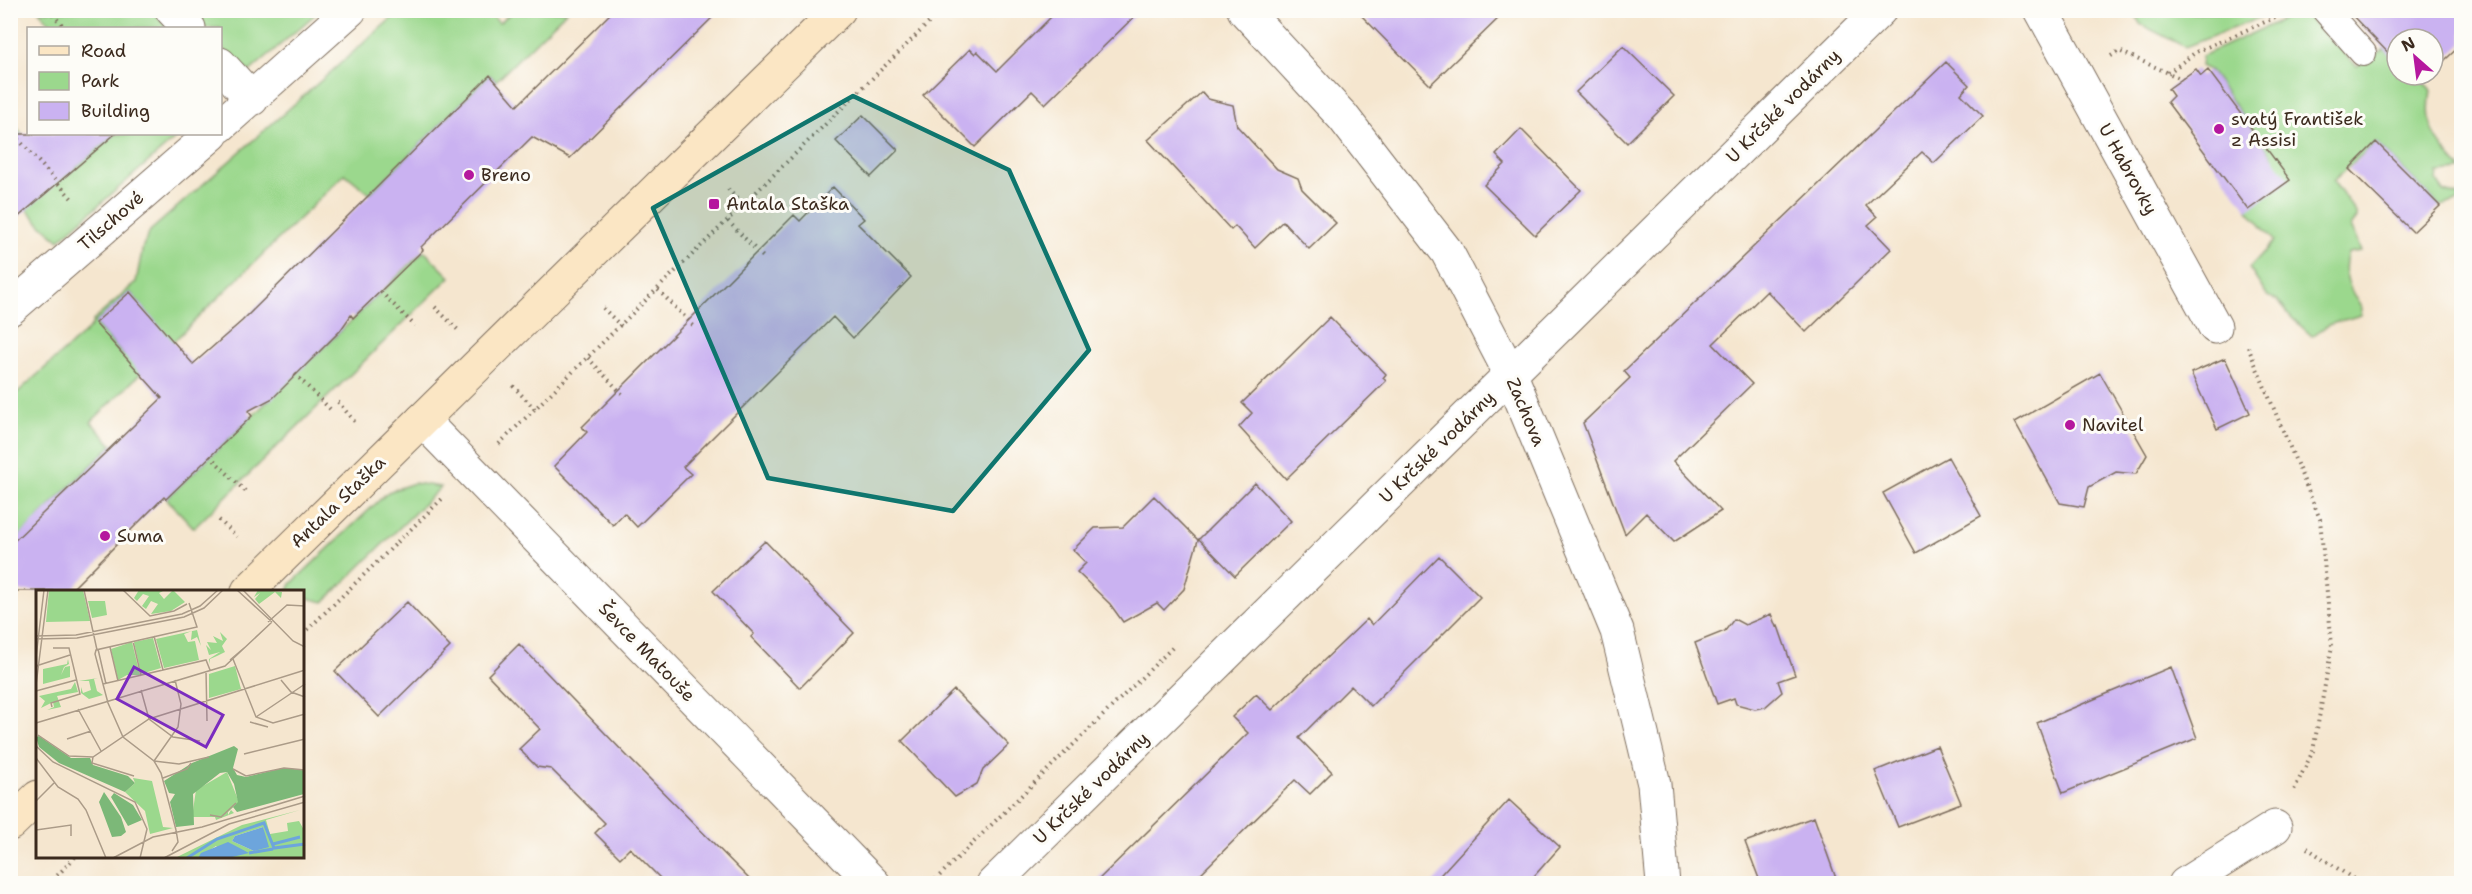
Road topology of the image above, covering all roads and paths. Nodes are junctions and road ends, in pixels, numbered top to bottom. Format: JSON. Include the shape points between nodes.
{"nodes":[{"id":1,"x":49,"y":10,"type":"edge"},
{"id":2,"x":172,"y":10,"type":"edge"},
{"id":3,"x":350,"y":10,"type":"edge"},
{"id":4,"x":839,"y":10,"type":"edge"},
{"id":5,"x":942,"y":10,"type":"edge"},
{"id":6,"x":1244,"y":10,"type":"edge"},
{"id":7,"x":1880,"y":10,"type":"edge"},
{"id":8,"x":2041,"y":10,"type":"edge"},
{"id":9,"x":2292,"y":10,"type":"edge"},
{"id":10,"x":2325,"y":10,"type":"edge"},
{"id":11,"x":64,"y":27,"type":"edge"},
{"id":12,"x":188,"y":27,"type":"edge"},
{"id":13,"x":2363,"y":53,"type":"dead end"},
{"id":14,"x":222,"y":66,"type":"edge"},
{"id":15,"x":2168,"y":73,"type":"junction"},
{"id":16,"x":2078,"y":78,"type":"junction"},
{"id":17,"x":2182,"y":79,"type":"dead end"},
{"id":18,"x":252,"y":99,"type":"junction"},
{"id":19,"x":222,"y":124,"type":"edge"},
{"id":20,"x":10,"y":130,"type":"edge"},
{"id":21,"x":211,"y":135,"type":"edge"},
{"id":22,"x":728,"y":189,"type":"dead end"},
{"id":23,"x":77,"y":205,"type":"dead end"},
{"id":24,"x":743,"y":205,"type":"junction"},
{"id":25,"x":728,"y":221,"type":"junction"},
{"id":26,"x":763,"y":257,"type":"dead end"},
{"id":27,"x":658,"y":290,"type":"junction"},
{"id":28,"x":381,"y":292,"type":"dead end"},
{"id":29,"x":435,"y":307,"type":"dead end"},
{"id":30,"x":603,"y":308,"type":"dead end"},
{"id":31,"x":10,"y":309,"type":"edge"},
{"id":32,"x":416,"y":326,"type":"dead end"},
{"id":33,"x":621,"y":326,"type":"junction"},
{"id":34,"x":694,"y":326,"type":"dead end"},
{"id":35,"x":2215,"y":327,"type":"joint"},
{"id":36,"x":463,"y":335,"type":"dead end"},
{"id":37,"x":588,"y":358,"type":"junction"},
{"id":38,"x":295,"y":374,"type":"dead end"},
{"id":39,"x":1511,"y":375,"type":"junction"},
{"id":40,"x":510,"y":383,"type":"dead end"},
{"id":41,"x":624,"y":396,"type":"dead end"},
{"id":42,"x":338,"y":402,"type":"dead end"},
{"id":43,"x":535,"y":409,"type":"junction"},
{"id":44,"x":331,"y":410,"type":"dead end"},
{"id":45,"x":422,"y":420,"type":"junction"},
{"id":46,"x":355,"y":422,"type":"dead end"},
{"id":47,"x":492,"y":450,"type":"dead end"},
{"id":48,"x":210,"y":456,"type":"dead end"},
{"id":49,"x":450,"y":491,"type":"dead end"},
{"id":50,"x":248,"y":493,"type":"dead end"},
{"id":51,"x":219,"y":520,"type":"dead end"},
{"id":52,"x":237,"y":537,"type":"dead end"},
{"id":53,"x":249,"y":590,"type":"edge"},
{"id":54,"x":304,"y":633,"type":"edge"},
{"id":55,"x":36,"y":799,"type":"edge"},
{"id":56,"x":10,"y":824,"type":"edge"},
{"id":57,"x":2276,"y":827,"type":"junction"},
{"id":58,"x":74,"y":858,"type":"edge"},
{"id":59,"x":49,"y":884,"type":"edge"},
{"id":60,"x":874,"y":884,"type":"edge"},
{"id":61,"x":993,"y":884,"type":"edge"},
{"id":62,"x":1663,"y":884,"type":"edge"},
{"id":63,"x":2185,"y":884,"type":"edge"},
{"id":64,"x":2361,"y":884,"type":"edge"}],
"edges":[{"from":1,"to":11,"type":"path"},
{"from":2,"to":12,"type":"street"},
{"from":3,"to":18,"type":"street"},
{"from":4,"to":45,"type":"street","name":"Antala Staška"},
{"from":5,"to":24,"type":"path"},
{"from":6,"to":39,"type":"street","name":"Zachova","via":[[1343,117],[1447,252]]},
{"from":7,"to":39,"type":"street","name":"U Krčské vodárny"},
{"from":8,"to":16,"type":"street","name":"U Habrovky"},
{"from":9,"to":15,"type":"path","via":[[2196,52]]},
{"from":10,"to":13,"type":"lane"},
{"from":14,"to":18,"type":"street"},
{"from":15,"to":16,"type":"path","via":[[2119,51]]},
{"from":15,"to":17,"type":"path"},
{"from":16,"to":35,"type":"street","name":"U Habrovky"},
{"from":18,"to":19,"type":"street"},
{"from":20,"to":23,"type":"path"},
{"from":21,"to":31,"type":"street","name":"Tilschové"},
{"from":22,"to":24,"type":"path"},
{"from":24,"to":25,"type":"path"},
{"from":25,"to":26,"type":"path"},
{"from":25,"to":27,"type":"path"},
{"from":27,"to":33,"type":"path"},
{"from":27,"to":34,"type":"path"},
{"from":28,"to":32,"type":"path"},
{"from":29,"to":36,"type":"path"},
{"from":30,"to":33,"type":"path"},
{"from":33,"to":37,"type":"path"},
{"from":35,"to":57,"type":"path","via":[[2245,341],[2320,519],[2332,646],[2313,751]]},
{"from":37,"to":41,"type":"path"},
{"from":37,"to":43,"type":"path"},
{"from":38,"to":44,"type":"path"},
{"from":39,"to":61,"type":"street","name":"U Krčské vodárny"},
{"from":39,"to":62,"type":"street","name":"Zachova","via":[[1617,631],[1654,784]]},
{"from":40,"to":43,"type":"path"},
{"from":42,"to":46,"type":"path"},
{"from":43,"to":47,"type":"path"},
{"from":45,"to":53,"type":"street","name":"Antala Staška"},
{"from":45,"to":60,"type":"street","name":"Ševce Matouše"},
{"from":48,"to":50,"type":"path"},
{"from":49,"to":54,"type":"path"},
{"from":51,"to":52,"type":"path"},
{"from":55,"to":56,"type":"street"},
{"from":57,"to":63,"type":"street"},
{"from":57,"to":64,"type":"path"},
{"from":58,"to":59,"type":"path"}]}
